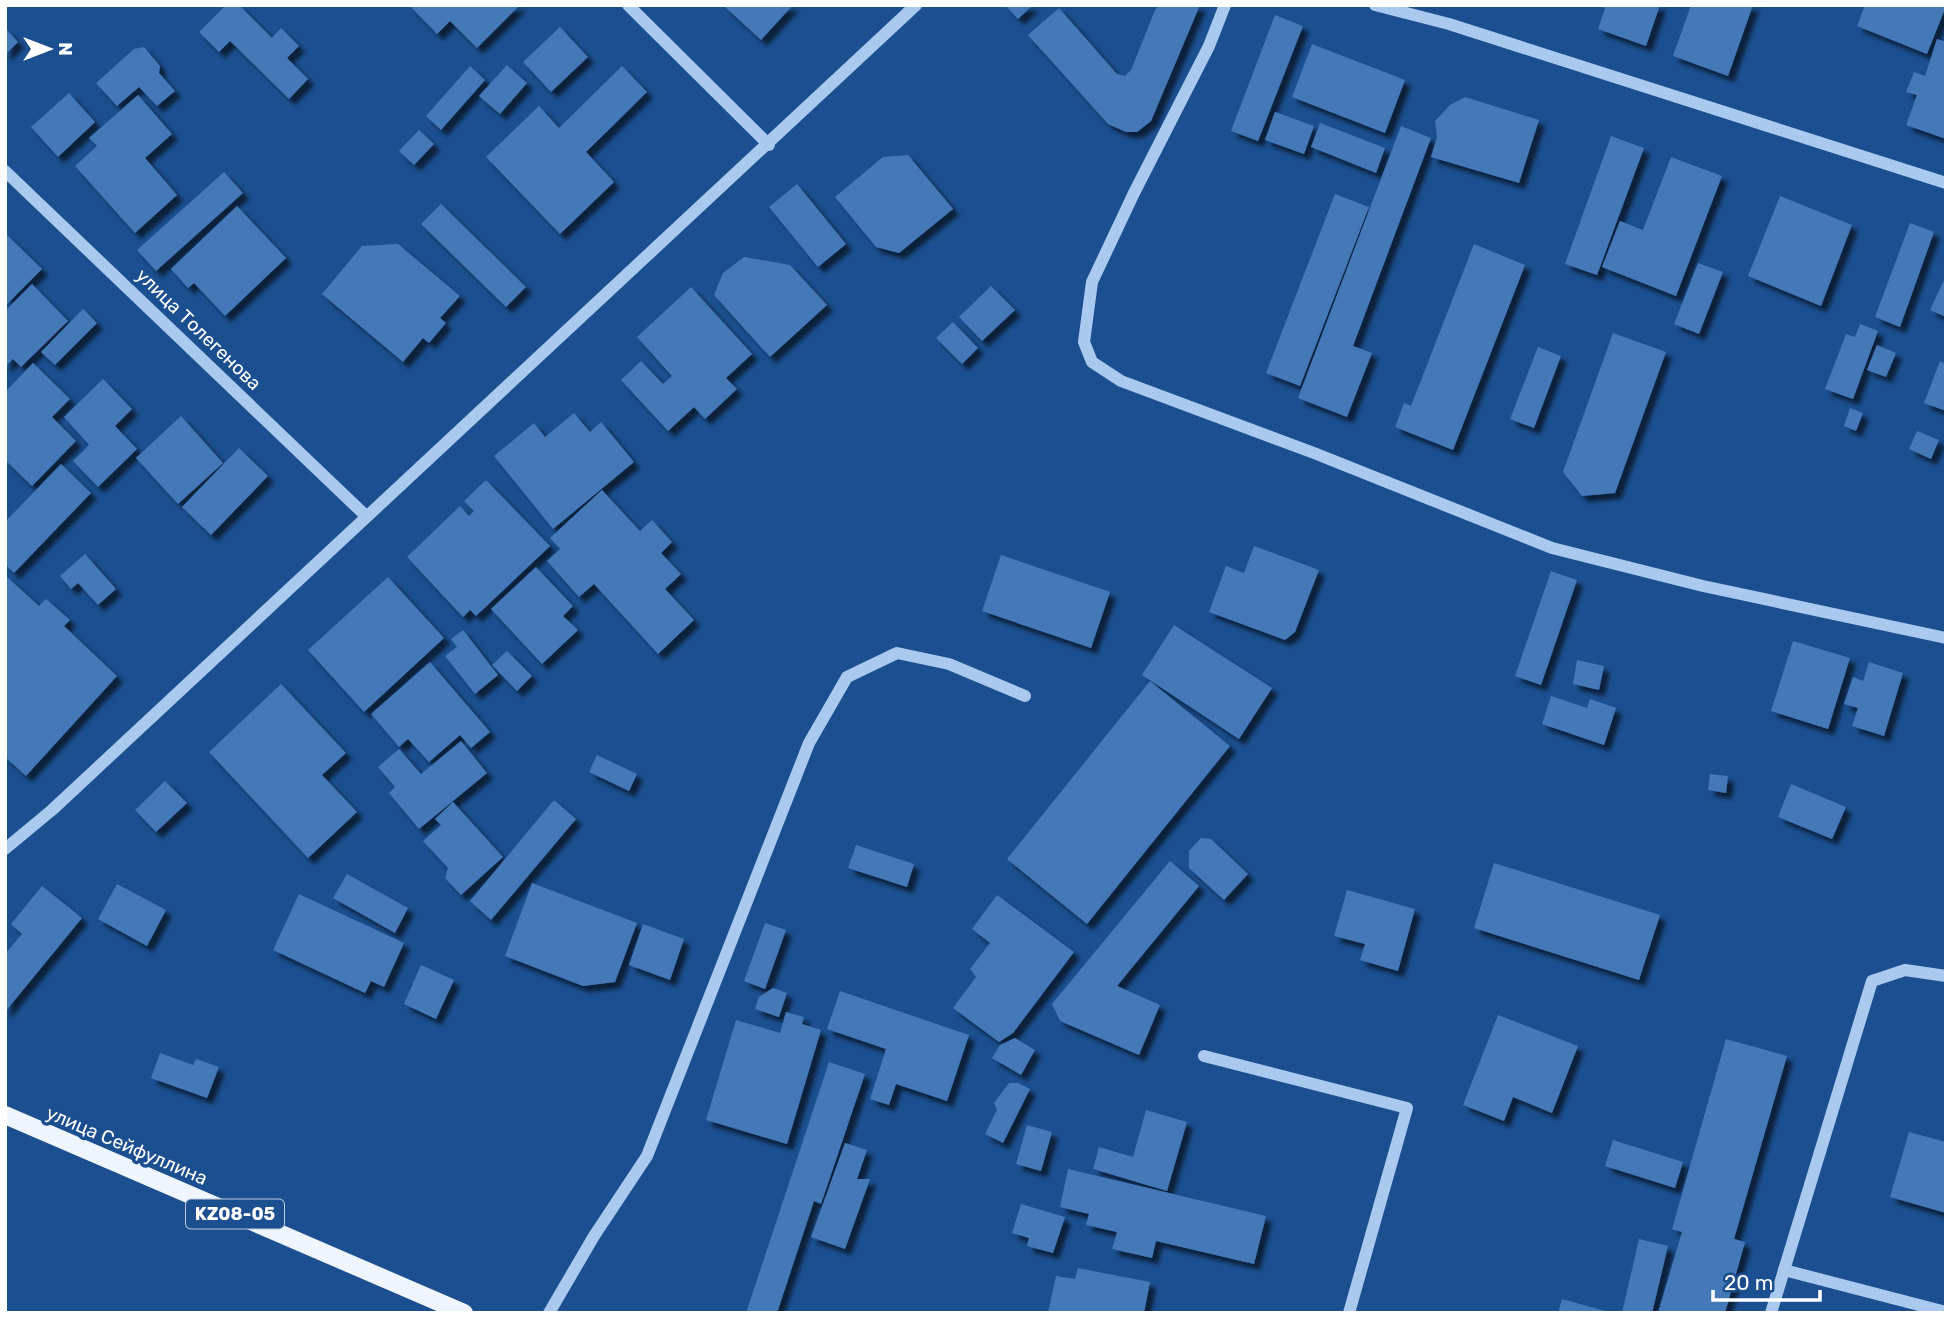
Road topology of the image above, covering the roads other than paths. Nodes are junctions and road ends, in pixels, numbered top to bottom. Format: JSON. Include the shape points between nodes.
{"nodes":[{"id":1,"x":628,"y":5,"type":"edge"},
{"id":2,"x":916,"y":5,"type":"edge"},
{"id":3,"x":1225,"y":5,"type":"edge"},
{"id":4,"x":1375,"y":5,"type":"edge"},
{"id":5,"x":769,"y":145,"type":"junction"},
{"id":6,"x":5,"y":171,"type":"edge"},
{"id":7,"x":1946,"y":183,"type":"edge"},
{"id":8,"x":366,"y":516,"type":"junction"},
{"id":9,"x":1946,"y":639,"type":"edge"},
{"id":10,"x":1025,"y":696,"type":"dead end"},
{"id":11,"x":5,"y":849,"type":"edge"},
{"id":12,"x":1946,"y":976,"type":"edge"},
{"id":13,"x":1204,"y":1056,"type":"dead end"},
{"id":14,"x":5,"y":1115,"type":"edge"},
{"id":15,"x":1784,"y":1270,"type":"junction"},
{"id":16,"x":1946,"y":1312,"type":"edge"},
{"id":17,"x":464,"y":1313,"type":"edge"},
{"id":18,"x":549,"y":1313,"type":"edge"},
{"id":19,"x":1349,"y":1313,"type":"edge"},
{"id":20,"x":1771,"y":1313,"type":"edge"}],
"edges":[{"from":1,"to":5,"type":"street"},
{"from":2,"to":5,"type":"street"},
{"from":3,"to":9,"type":"street","via":[[1092,282],[1084,342],[1092,362],[1121,381],[1552,548]]},
{"from":4,"to":7,"type":"street","via":[[1449,24]]},
{"from":5,"to":8,"type":"street"},
{"from":6,"to":8,"type":"street","name":"улица Толегенова"},
{"from":8,"to":11,"type":"street"},
{"from":10,"to":18,"type":"street","via":[[949,664],[897,653],[847,677],[809,743],[647,1156]]},
{"from":12,"to":15,"type":"street","via":[[1905,970],[1872,981]]},
{"from":13,"to":19,"type":"street","via":[[1407,1108]]},
{"from":14,"to":17,"type":"main road","name":"улица Сейфуллина","number":"KZ08-05"},
{"from":15,"to":16,"type":"street"},
{"from":15,"to":20,"type":"street"}]}
